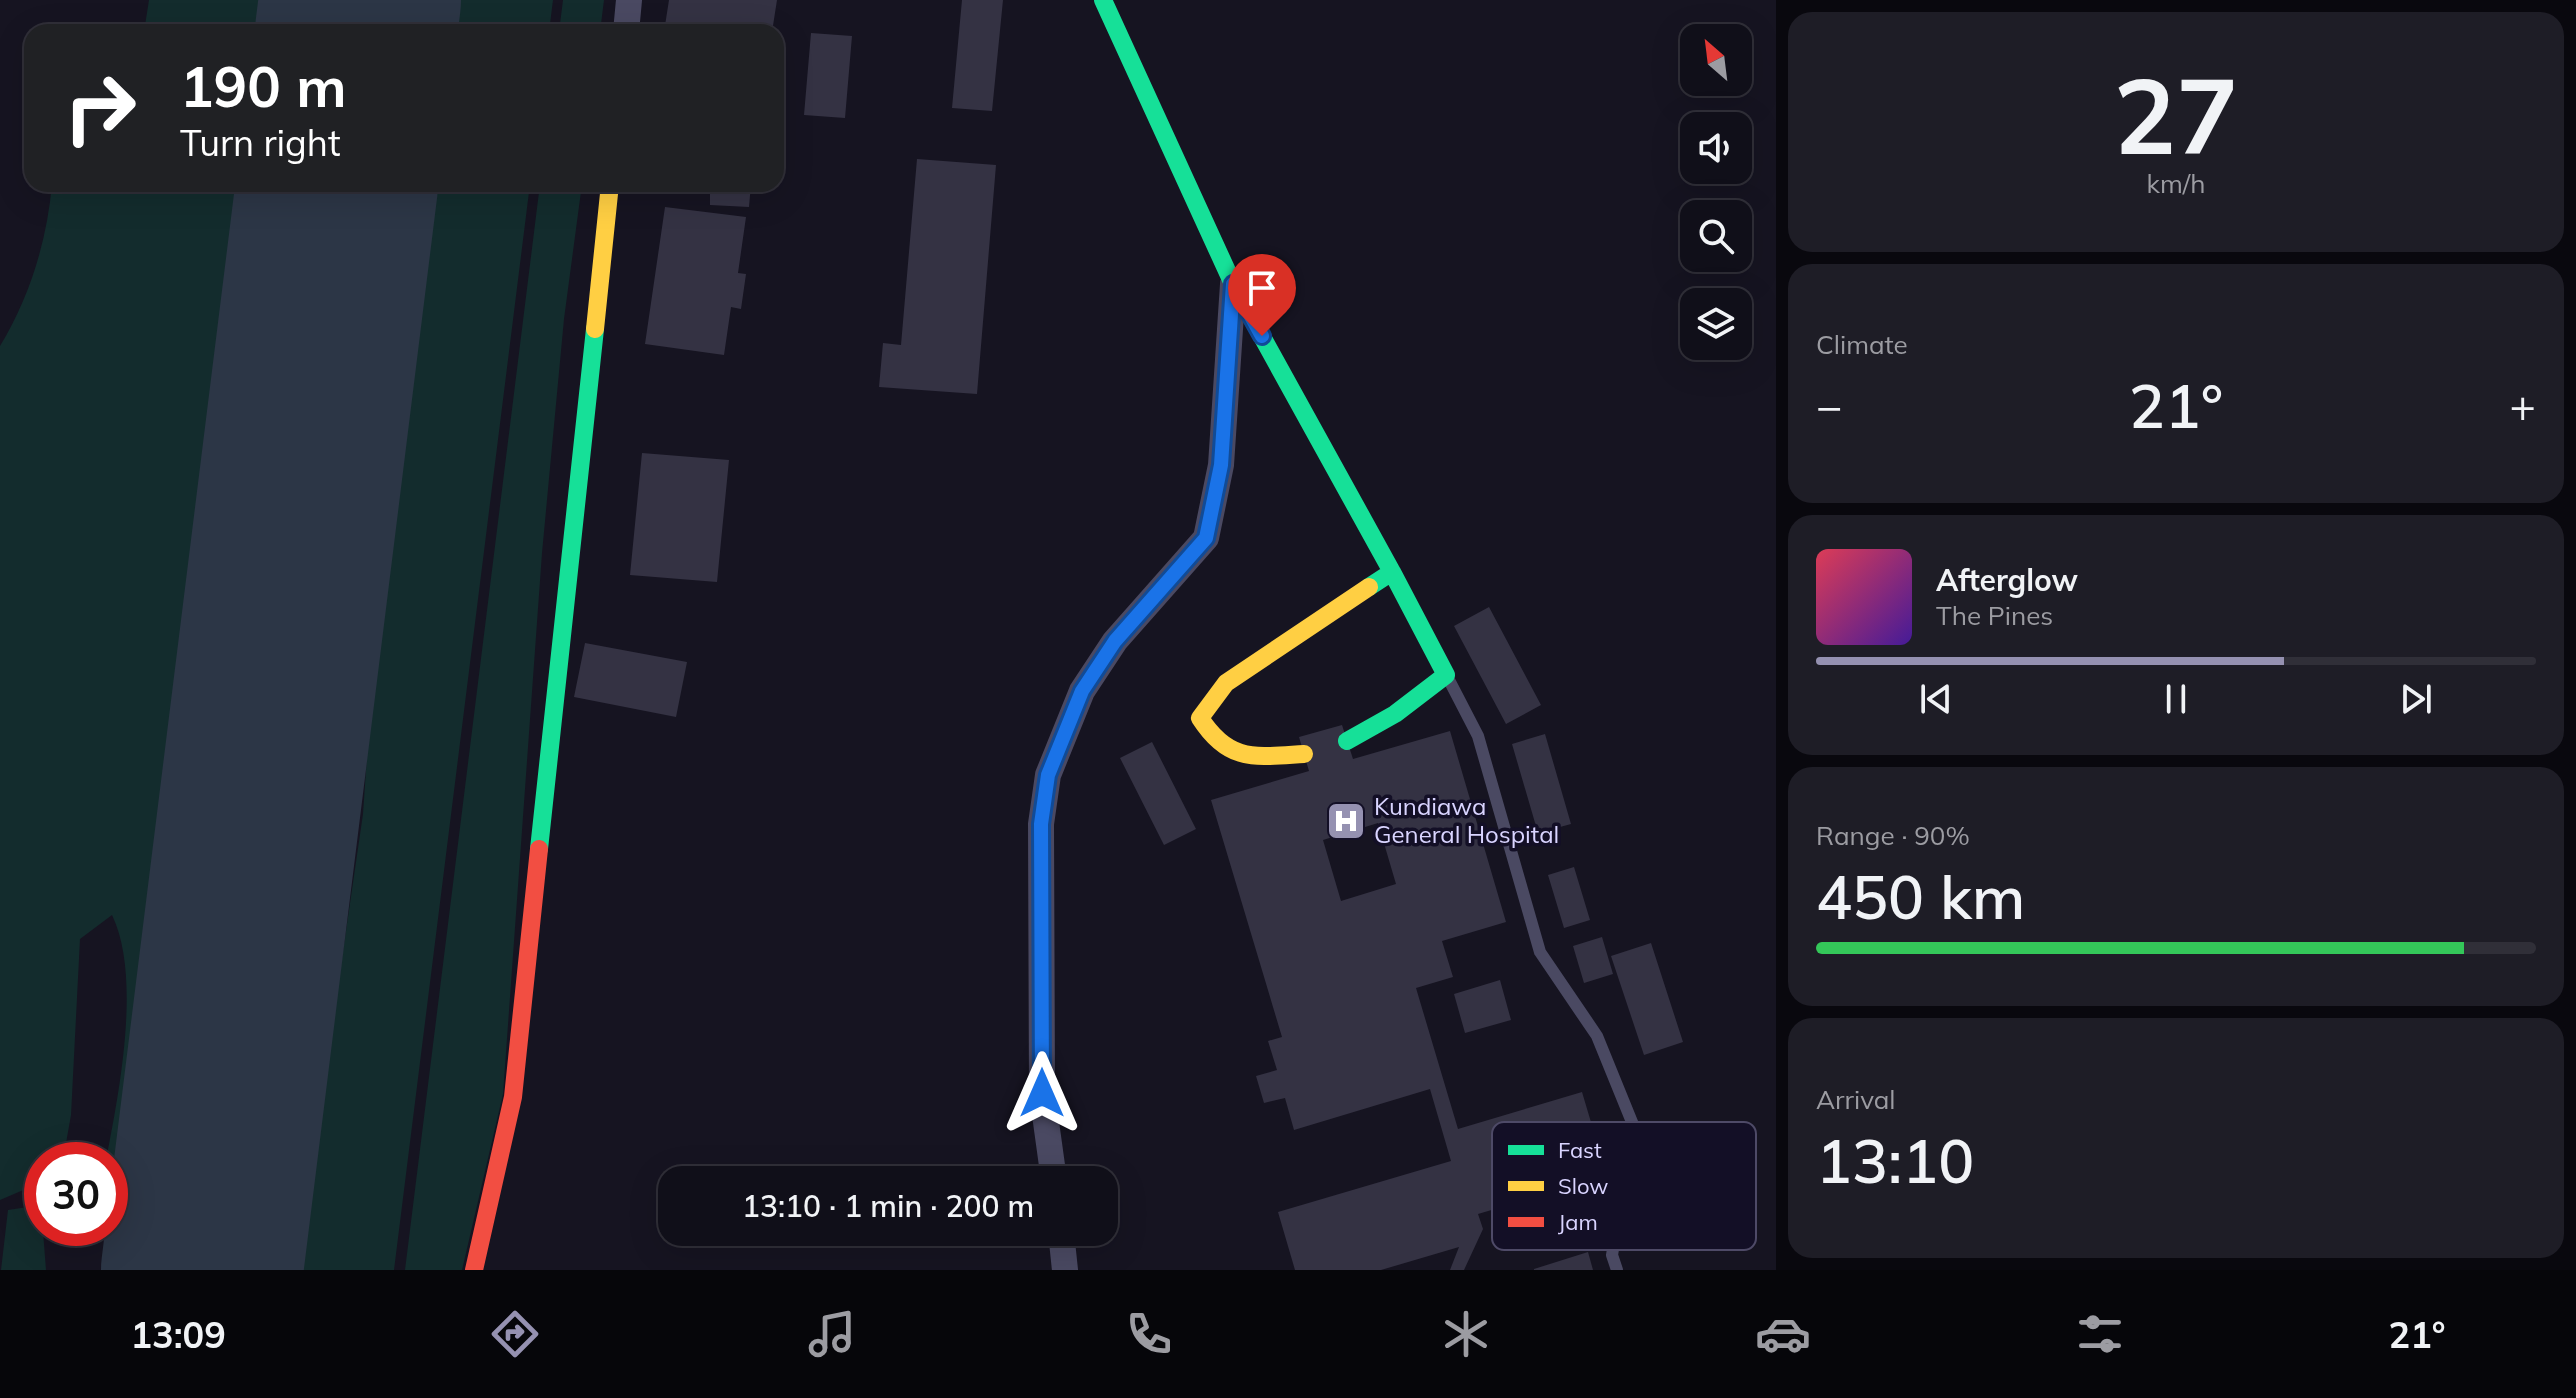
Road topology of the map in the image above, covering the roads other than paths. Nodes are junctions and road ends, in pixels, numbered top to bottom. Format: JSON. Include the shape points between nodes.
{"nodes":[{"id":1,"x":629,"y":0,"type":"edge"},
{"id":2,"x":1103,"y":0,"type":"edge"},
{"id":3,"x":627,"y":24,"type":"edge"},
{"id":4,"x":609,"y":192,"type":"edge"},
{"id":5,"x":1233,"y":284,"type":"junction"},
{"id":6,"x":1392,"y":572,"type":"junction"},
{"id":7,"x":1446,"y":675,"type":"junction"},
{"id":8,"x":1347,"y":741,"type":"dead end"},
{"id":9,"x":1304,"y":754,"type":"dead end"},
{"id":10,"x":1632,"y":1122,"type":"edge"},
{"id":11,"x":1052,"y":1166,"type":"edge"},
{"id":12,"x":1062,"y":1246,"type":"edge"},
{"id":13,"x":1613,"y":1250,"type":"edge"},
{"id":14,"x":474,"y":1270,"type":"edge"},
{"id":15,"x":1065,"y":1270,"type":"edge"},
{"id":16,"x":1617,"y":1270,"type":"edge"}],
"edges":[{"from":1,"to":3,"type":"street"},
{"from":2,"to":5,"type":"street"},
{"from":4,"to":14,"type":"street","via":[[513,1097]]},
{"from":5,"to":6,"type":"street"},
{"from":5,"to":11,"type":"street","via":[[1221,465],[1206,538],[1115,641],[1082,691],[1048,775],[1041,824],[1042,1093]]},
{"from":6,"to":7,"type":"street"},
{"from":6,"to":9,"type":"street","via":[[1226,683],[1200,718],[1213,743],[1242,756]]},
{"from":7,"to":8,"type":"street","via":[[1395,714]]},
{"from":7,"to":10,"type":"lane","via":[[1478,736],[1540,952],[1597,1036]]},
{"from":12,"to":15,"type":"street"},
{"from":13,"to":16,"type":"lane"}]}
